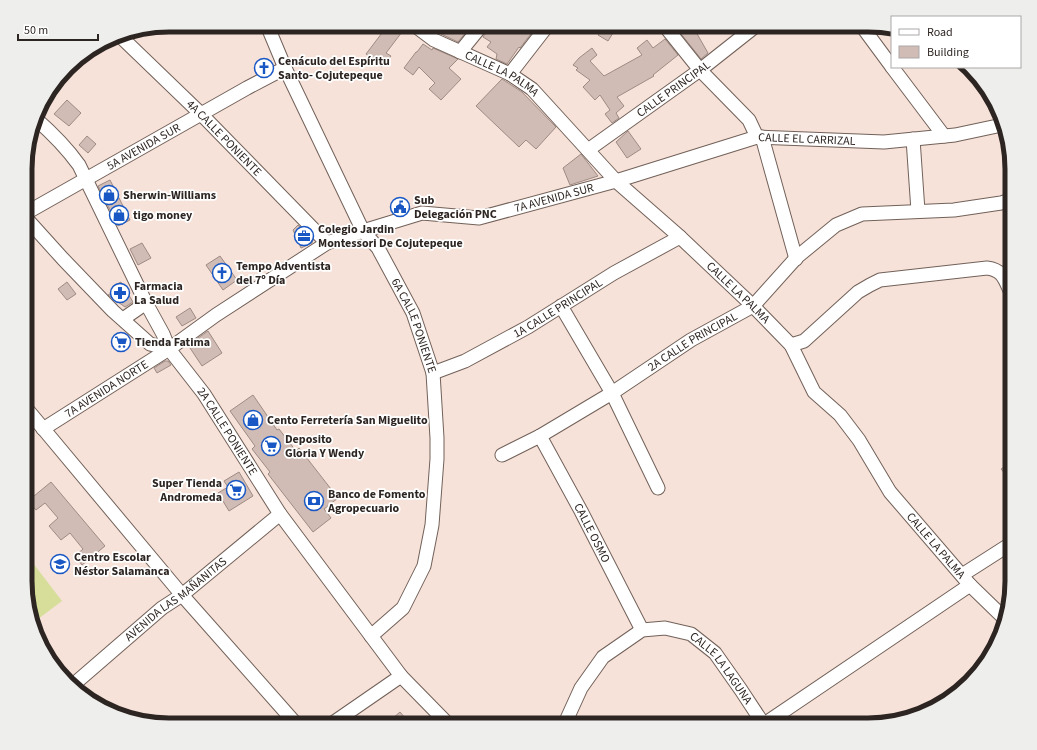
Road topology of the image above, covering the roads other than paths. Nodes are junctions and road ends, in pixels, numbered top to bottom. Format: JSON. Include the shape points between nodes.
{"nodes":[{"id":1,"x":270,"y":32,"type":"edge"},
{"id":2,"x":423,"y":32,"type":"edge"},
{"id":3,"x":476,"y":32,"type":"edge"},
{"id":4,"x":543,"y":32,"type":"edge"},
{"id":5,"x":670,"y":32,"type":"edge"},
{"id":6,"x":747,"y":32,"type":"edge"},
{"id":7,"x":866,"y":32,"type":"edge"},
{"id":8,"x":124,"y":40,"type":"edge"},
{"id":9,"x":460,"y":52,"type":"junction"},
{"id":10,"x":891,"y":66,"type":"edge"},
{"id":11,"x":285,"y":68,"type":"junction"},
{"id":12,"x":893,"y":68,"type":"edge"},
{"id":13,"x":700,"y":70,"type":"junction"},
{"id":14,"x":510,"y":74,"type":"junction"},
{"id":15,"x":201,"y":114,"type":"junction"},
{"id":16,"x":40,"y":123,"type":"edge"},
{"id":17,"x":998,"y":126,"type":"edge"},
{"id":18,"x":944,"y":136,"type":"junction"},
{"id":19,"x":760,"y":137,"type":"junction"},
{"id":20,"x":913,"y":139,"type":"junction"},
{"id":21,"x":588,"y":150,"type":"junction"},
{"id":22,"x":86,"y":179,"type":"junction"},
{"id":23,"x":616,"y":181,"type":"junction"},
{"id":24,"x":1005,"y":202,"type":"edge"},
{"id":25,"x":32,"y":210,"type":"edge"},
{"id":26,"x":918,"y":211,"type":"junction"},
{"id":27,"x":32,"y":225,"type":"edge"},
{"id":28,"x":363,"y":231,"type":"junction"},
{"id":29,"x":680,"y":237,"type":"junction"},
{"id":30,"x":327,"y":243,"type":"junction"},
{"id":31,"x":796,"y":259,"type":"junction"},
{"id":32,"x":1005,"y":280,"type":"edge"},
{"id":33,"x":146,"y":303,"type":"junction"},
{"id":34,"x":561,"y":306,"type":"junction"},
{"id":35,"x":753,"y":306,"type":"junction"},
{"id":36,"x":123,"y":319,"type":"junction"},
{"id":37,"x":791,"y":346,"type":"junction"},
{"id":38,"x":169,"y":349,"type":"junction"},
{"id":39,"x":433,"y":373,"type":"junction"},
{"id":40,"x":612,"y":393,"type":"junction"},
{"id":41,"x":32,"y":415,"type":"edge"},
{"id":42,"x":43,"y":429,"type":"junction"},
{"id":43,"x":540,"y":436,"type":"junction"},
{"id":44,"x":502,"y":455,"type":"dead end"},
{"id":45,"x":658,"y":488,"type":"dead end"},
{"id":46,"x":280,"y":514,"type":"junction"},
{"id":47,"x":1005,"y":548,"type":"edge"},
{"id":48,"x":966,"y":580,"type":"junction"},
{"id":49,"x":182,"y":595,"type":"junction"},
{"id":50,"x":1000,"y":614,"type":"edge"},
{"id":51,"x":642,"y":630,"type":"junction"},
{"id":52,"x":371,"y":636,"type":"junction"},
{"id":53,"x":401,"y":676,"type":"junction"},
{"id":54,"x":77,"y":682,"type":"edge"},
{"id":55,"x":291,"y":718,"type":"edge"},
{"id":56,"x":340,"y":718,"type":"edge"},
{"id":57,"x":442,"y":718,"type":"edge"},
{"id":58,"x":567,"y":718,"type":"edge"},
{"id":59,"x":759,"y":718,"type":"edge"},
{"id":60,"x":774,"y":718,"type":"edge"}],
"edges":[{"from":1,"to":11,"type":"street","name":"6A CALLE PONIENTE"},
{"from":2,"to":9,"type":"street","name":"CALLE LA PALMA"},
{"from":3,"to":9,"type":"street"},
{"from":4,"to":14,"type":"street"},
{"from":5,"to":13,"type":"street"},
{"from":6,"to":13,"type":"street","name":"CALLE PRINCIPAL"},
{"from":7,"to":10,"type":"street"},
{"from":8,"to":15,"type":"street","name":"4A CALLE PONIENTE"},
{"from":9,"to":14,"type":"street","name":"CALLE LA PALMA"},
{"from":11,"to":15,"type":"street","name":"5A AVENIDA SUR"},
{"from":11,"to":28,"type":"street","name":"6A CALLE PONIENTE"},
{"from":12,"to":18,"type":"street"},
{"from":13,"to":19,"type":"street","via":[[749,120]]},
{"from":13,"to":21,"type":"street","name":"CALLE PRINCIPAL"},
{"from":14,"to":21,"type":"street","name":"CALLE LA PALMA","via":[[532,89]]},
{"from":15,"to":22,"type":"street","name":"5A AVENIDA SUR"},
{"from":15,"to":30,"type":"street","name":"4A CALLE PONIENTE"},
{"from":16,"to":22,"type":"street","name":"2A CALLE PONIENTE","via":[[70,152]]},
{"from":17,"to":18,"type":"street","name":"CALLE EL CARRIZAL"},
{"from":18,"to":20,"type":"street","name":"CALLE EL CARRIZAL"},
{"from":19,"to":20,"type":"street","name":"CALLE EL CARRIZAL","via":[[884,142]]},
{"from":19,"to":23,"type":"street","name":"CALLE EL CARRIZAL"},
{"from":19,"to":31,"type":"street"},
{"from":20,"to":26,"type":"street"},
{"from":21,"to":23,"type":"street","name":"CALLE LA PALMA"},
{"from":22,"to":25,"type":"street","name":"5A AVENIDA SUR"},
{"from":22,"to":33,"type":"street","name":"2A CALLE PONIENTE"},
{"from":23,"to":28,"type":"street","name":"7A AVENIDA SUR","via":[[479,218],[422,213]]},
{"from":23,"to":29,"type":"street","name":"CALLE LA PALMA"},
{"from":24,"to":26,"type":"street","name":"2A CALLE PRINCIPAL","via":[[954,210]]},
{"from":26,"to":31,"type":"street","name":"2A CALLE PRINCIPAL","via":[[862,214],[836,225]]},
{"from":27,"to":36,"type":"street"},
{"from":28,"to":30,"type":"street","name":"7A AVENIDA SUR"},
{"from":28,"to":39,"type":"street","name":"6A CALLE PONIENTE","via":[[378,248],[413,313]]},
{"from":29,"to":34,"type":"street","name":"1A CALLE PRINCIPAL"},
{"from":29,"to":35,"type":"street","name":"CALLE LA PALMA"},
{"from":30,"to":38,"type":"street","name":"7A AVENIDA SUR","via":[[216,315]]},
{"from":31,"to":35,"type":"street","name":"2A CALLE PRINCIPAL"},
{"from":32,"to":37,"type":"street","via":[[994,268],[880,280],[858,292],[804,341]]},
{"from":33,"to":36,"type":"street"},
{"from":33,"to":38,"type":"street","name":"2A CALLE PONIENTE"},
{"from":34,"to":39,"type":"street","name":"1A CALLE PRINCIPAL","via":[[465,361]]},
{"from":34,"to":40,"type":"street"},
{"from":35,"to":37,"type":"street","name":"CALLE LA PALMA"},
{"from":35,"to":40,"type":"street","name":"2A CALLE PRINCIPAL","via":[[691,340]]},
{"from":36,"to":38,"type":"street","via":[[150,344]]},
{"from":37,"to":48,"type":"street","name":"CALLE LA PALMA","via":[[814,392],[840,415],[859,440],[890,492]]},
{"from":38,"to":42,"type":"street","name":"7A AVENIDA NORTE"},
{"from":38,"to":46,"type":"street","name":"2A CALLE PONIENTE","via":[[204,394]]},
{"from":39,"to":52,"type":"street","name":"6A CALLE PONIENTE","via":[[437,459],[432,525],[424,566],[403,608]]},
{"from":40,"to":43,"type":"street","name":"2A CALLE PRINCIPAL"},
{"from":40,"to":45,"type":"street"},
{"from":41,"to":42,"type":"street"},
{"from":42,"to":49,"type":"street"},
{"from":43,"to":44,"type":"street","name":"2A CALLE PRINCIPAL"},
{"from":43,"to":51,"type":"street","name":"CALLE OSMO"},
{"from":46,"to":49,"type":"street","name":"AVENIDA LAS MAÑANITAS"},
{"from":46,"to":52,"type":"street","name":"2A CALLE PONIENTE"},
{"from":47,"to":48,"type":"street"},
{"from":48,"to":50,"type":"street","name":"CALLE LA PALMA"},
{"from":48,"to":60,"type":"street"},
{"from":49,"to":54,"type":"street","name":"AVENIDA LAS MAÑANITAS","via":[[162,608]]},
{"from":49,"to":55,"type":"street"},
{"from":51,"to":58,"type":"street","via":[[603,657],[581,688]]},
{"from":51,"to":59,"type":"street","name":"CALLE LA LAGUNA","via":[[664,628],[690,634],[715,653]]},
{"from":52,"to":53,"type":"street","name":"2A CALLE PONIENTE"},
{"from":53,"to":56,"type":"street"},
{"from":53,"to":57,"type":"street","name":"2A CALLE PONIENTE"}]}
